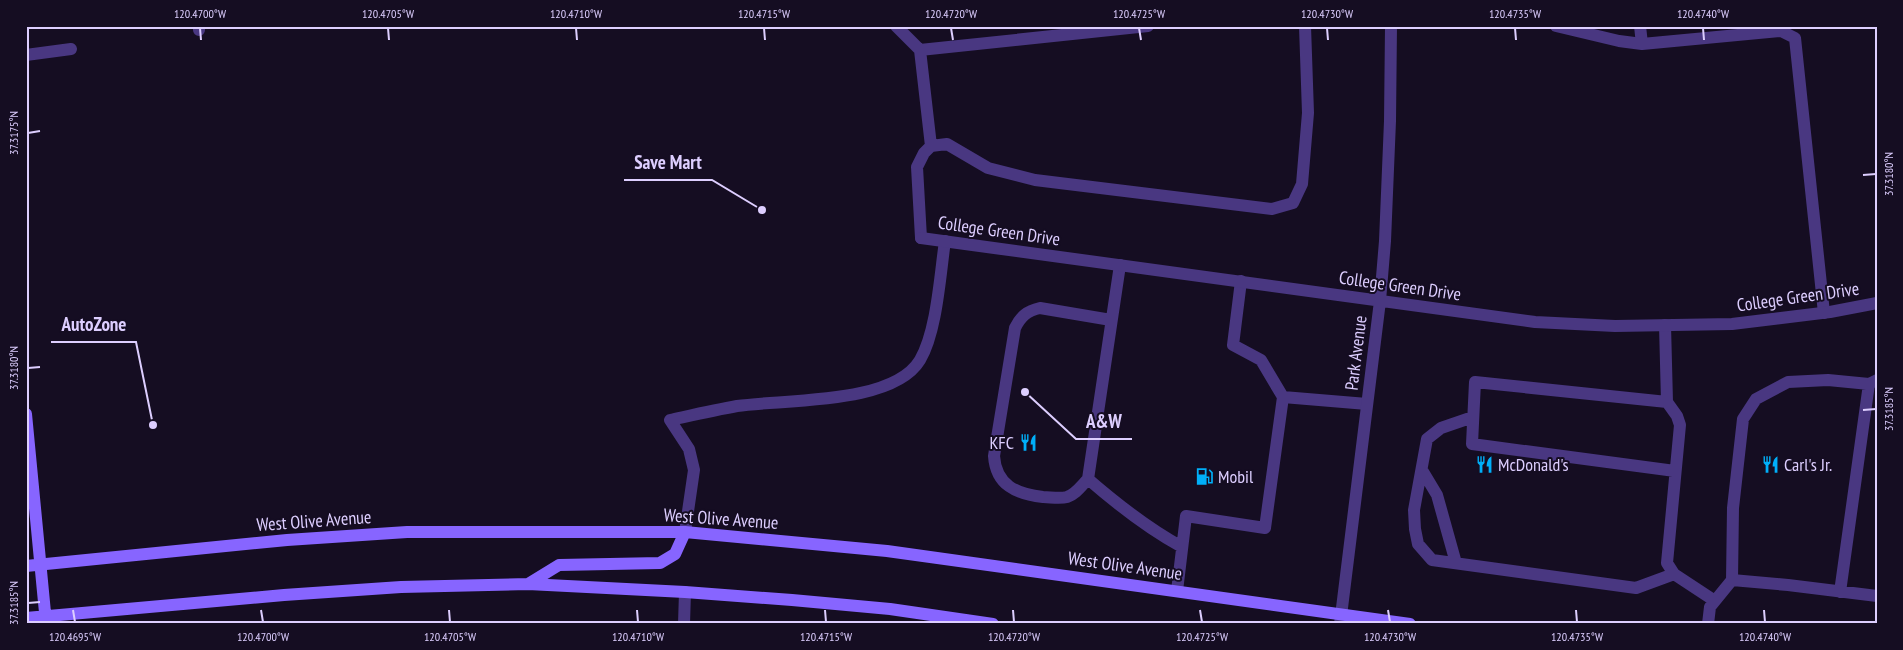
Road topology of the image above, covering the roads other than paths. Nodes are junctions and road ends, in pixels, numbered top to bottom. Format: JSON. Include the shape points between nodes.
{"nodes":[{"id":1,"x":896,"y":26,"type":"edge"},
{"id":2,"x":1148,"y":26,"type":"edge"},
{"id":3,"x":1306,"y":26,"type":"edge"},
{"id":4,"x":1391,"y":26,"type":"edge"},
{"id":5,"x":1556,"y":26,"type":"edge"},
{"id":6,"x":1640,"y":26,"type":"edge"},
{"id":7,"x":1642,"y":44,"type":"junction"},
{"id":8,"x":71,"y":49,"type":"dead end"},
{"id":9,"x":920,"y":50,"type":"junction"},
{"id":10,"x":26,"y":55,"type":"edge"},
{"id":11,"x":931,"y":146,"type":"junction"},
{"id":12,"x":945,"y":242,"type":"junction"},
{"id":13,"x":1120,"y":265,"type":"junction"},
{"id":14,"x":1241,"y":281,"type":"junction"},
{"id":15,"x":1380,"y":301,"type":"junction"},
{"id":16,"x":1877,"y":303,"type":"edge"},
{"id":17,"x":1824,"y":313,"type":"junction"},
{"id":18,"x":1111,"y":320,"type":"junction"},
{"id":19,"x":1665,"y":325,"type":"junction"},
{"id":20,"x":1873,"y":382,"type":"edge"},
{"id":21,"x":1282,"y":397,"type":"junction"},
{"id":22,"x":1667,"y":402,"type":"junction"},
{"id":23,"x":1367,"y":404,"type":"junction"},
{"id":24,"x":26,"y":414,"type":"edge"},
{"id":25,"x":1473,"y":417,"type":"junction"},
{"id":26,"x":1422,"y":470,"type":"junction"},
{"id":27,"x":1675,"y":471,"type":"junction"},
{"id":28,"x":1088,"y":479,"type":"junction"},
{"id":29,"x":685,"y":532,"type":"junction"},
{"id":30,"x":1182,"y":547,"type":"junction"},
{"id":31,"x":1456,"y":563,"type":"junction"},
{"id":32,"x":40,"y":565,"type":"junction"},
{"id":33,"x":26,"y":566,"type":"edge"},
{"id":34,"x":1674,"y":574,"type":"junction"},
{"id":35,"x":1732,"y":580,"type":"junction"},
{"id":36,"x":528,"y":584,"type":"junction"},
{"id":37,"x":685,"y":592,"type":"junction"},
{"id":38,"x":1177,"y":592,"type":"junction"},
{"id":39,"x":1840,"y":592,"type":"junction"},
{"id":40,"x":1877,"y":596,"type":"edge"},
{"id":41,"x":1715,"y":601,"type":"junction"},
{"id":42,"x":26,"y":618,"type":"edge"},
{"id":43,"x":1341,"y":619,"type":"edge"},
{"id":44,"x":46,"y":620,"type":"edge"},
{"id":45,"x":684,"y":624,"type":"edge"},
{"id":46,"x":993,"y":624,"type":"edge"},
{"id":47,"x":1410,"y":624,"type":"edge"},
{"id":48,"x":1708,"y":624,"type":"edge"}],
"edges":[{"from":1,"to":9,"type":"street"},
{"from":2,"to":9,"type":"street"},
{"from":3,"to":11,"type":"street","via":[[1308,113],[1302,184],[1293,203],[1272,209],[1035,180],[988,168],[948,144]]},
{"from":4,"to":15,"type":"street","name":"Park Avenue","via":[[1390,130]]},
{"from":5,"to":7,"type":"street"},
{"from":6,"to":7,"type":"street"},
{"from":7,"to":17,"type":"street","via":[[1780,31],[1795,38]]},
{"from":8,"to":10,"type":"street"},
{"from":9,"to":11,"type":"street"},
{"from":11,"to":12,"type":"street","name":"College Green Drive","via":[[917,167],[921,238]]},
{"from":12,"to":13,"type":"street","name":"College Green Drive"},
{"from":12,"to":29,"type":"street","via":[[929,336],[920,359],[902,379],[845,396],[738,406],[670,420],[689,449],[694,470]]},
{"from":13,"to":14,"type":"street","name":"College Green Drive"},
{"from":13,"to":18,"type":"street"},
{"from":14,"to":15,"type":"street","name":"College Green Drive"},
{"from":14,"to":21,"type":"street","via":[[1233,345],[1260,360]]},
{"from":15,"to":19,"type":"street","name":"College Green Drive","via":[[1535,322]]},
{"from":15,"to":23,"type":"street","name":"Park Avenue"},
{"from":16,"to":17,"type":"street","name":"College Green Drive"},
{"from":17,"to":19,"type":"street","name":"College Green Drive","via":[[1732,324]]},
{"from":18,"to":28,"type":"street"},
{"from":18,"to":28,"type":"street","via":[[1040,308],[1020,318],[1014,328],[994,456],[995,470],[1002,480],[1016,491],[1032,496],[1065,497],[1078,491]]},
{"from":19,"to":22,"type":"street"},
{"from":20,"to":35,"type":"street","via":[[1788,382],[1756,399],[1743,419],[1733,508]]},
{"from":20,"to":39,"type":"street"},
{"from":21,"to":23,"type":"street"},
{"from":21,"to":30,"type":"street","via":[[1265,528],[1186,516]]},
{"from":22,"to":25,"type":"street","via":[[1475,382]]},
{"from":22,"to":27,"type":"street","via":[[1680,425]]},
{"from":23,"to":43,"type":"street","name":"Park Avenue"},
{"from":24,"to":32,"type":"main road"},
{"from":25,"to":26,"type":"street","via":[[1441,428],[1427,439]]},
{"from":25,"to":27,"type":"street","via":[[1472,444]]},
{"from":26,"to":31,"type":"street","via":[[1437,495]]},
{"from":26,"to":31,"type":"street","via":[[1414,510],[1418,544],[1432,560]]},
{"from":27,"to":34,"type":"street","via":[[1667,562]]},
{"from":28,"to":30,"type":"street","via":[[1128,514]]},
{"from":29,"to":32,"type":"main road","name":"West Olive Avenue","via":[[408,532],[287,540]]},
{"from":29,"to":36,"type":"main road","via":[[675,554],[660,563],[559,565]]},
{"from":29,"to":38,"type":"main road","name":"West Olive Avenue","via":[[886,550]]},
{"from":30,"to":38,"type":"street"},
{"from":31,"to":34,"type":"street","via":[[1636,588]]},
{"from":32,"to":33,"type":"main road","name":"West Olive Avenue"},
{"from":32,"to":44,"type":"main road"},
{"from":34,"to":41,"type":"street"},
{"from":35,"to":39,"type":"street"},
{"from":35,"to":41,"type":"street"},
{"from":36,"to":37,"type":"main road"},
{"from":36,"to":44,"type":"main road","via":[[284,595]]},
{"from":37,"to":45,"type":"street"},
{"from":37,"to":46,"type":"main road","via":[[890,609]]},
{"from":38,"to":43,"type":"main road","name":"West Olive Avenue"},
{"from":39,"to":40,"type":"street"},
{"from":41,"to":48,"type":"street","via":[[1710,607]]},
{"from":42,"to":44,"type":"main road"},
{"from":43,"to":47,"type":"main road","name":"West Olive Avenue"}]}
